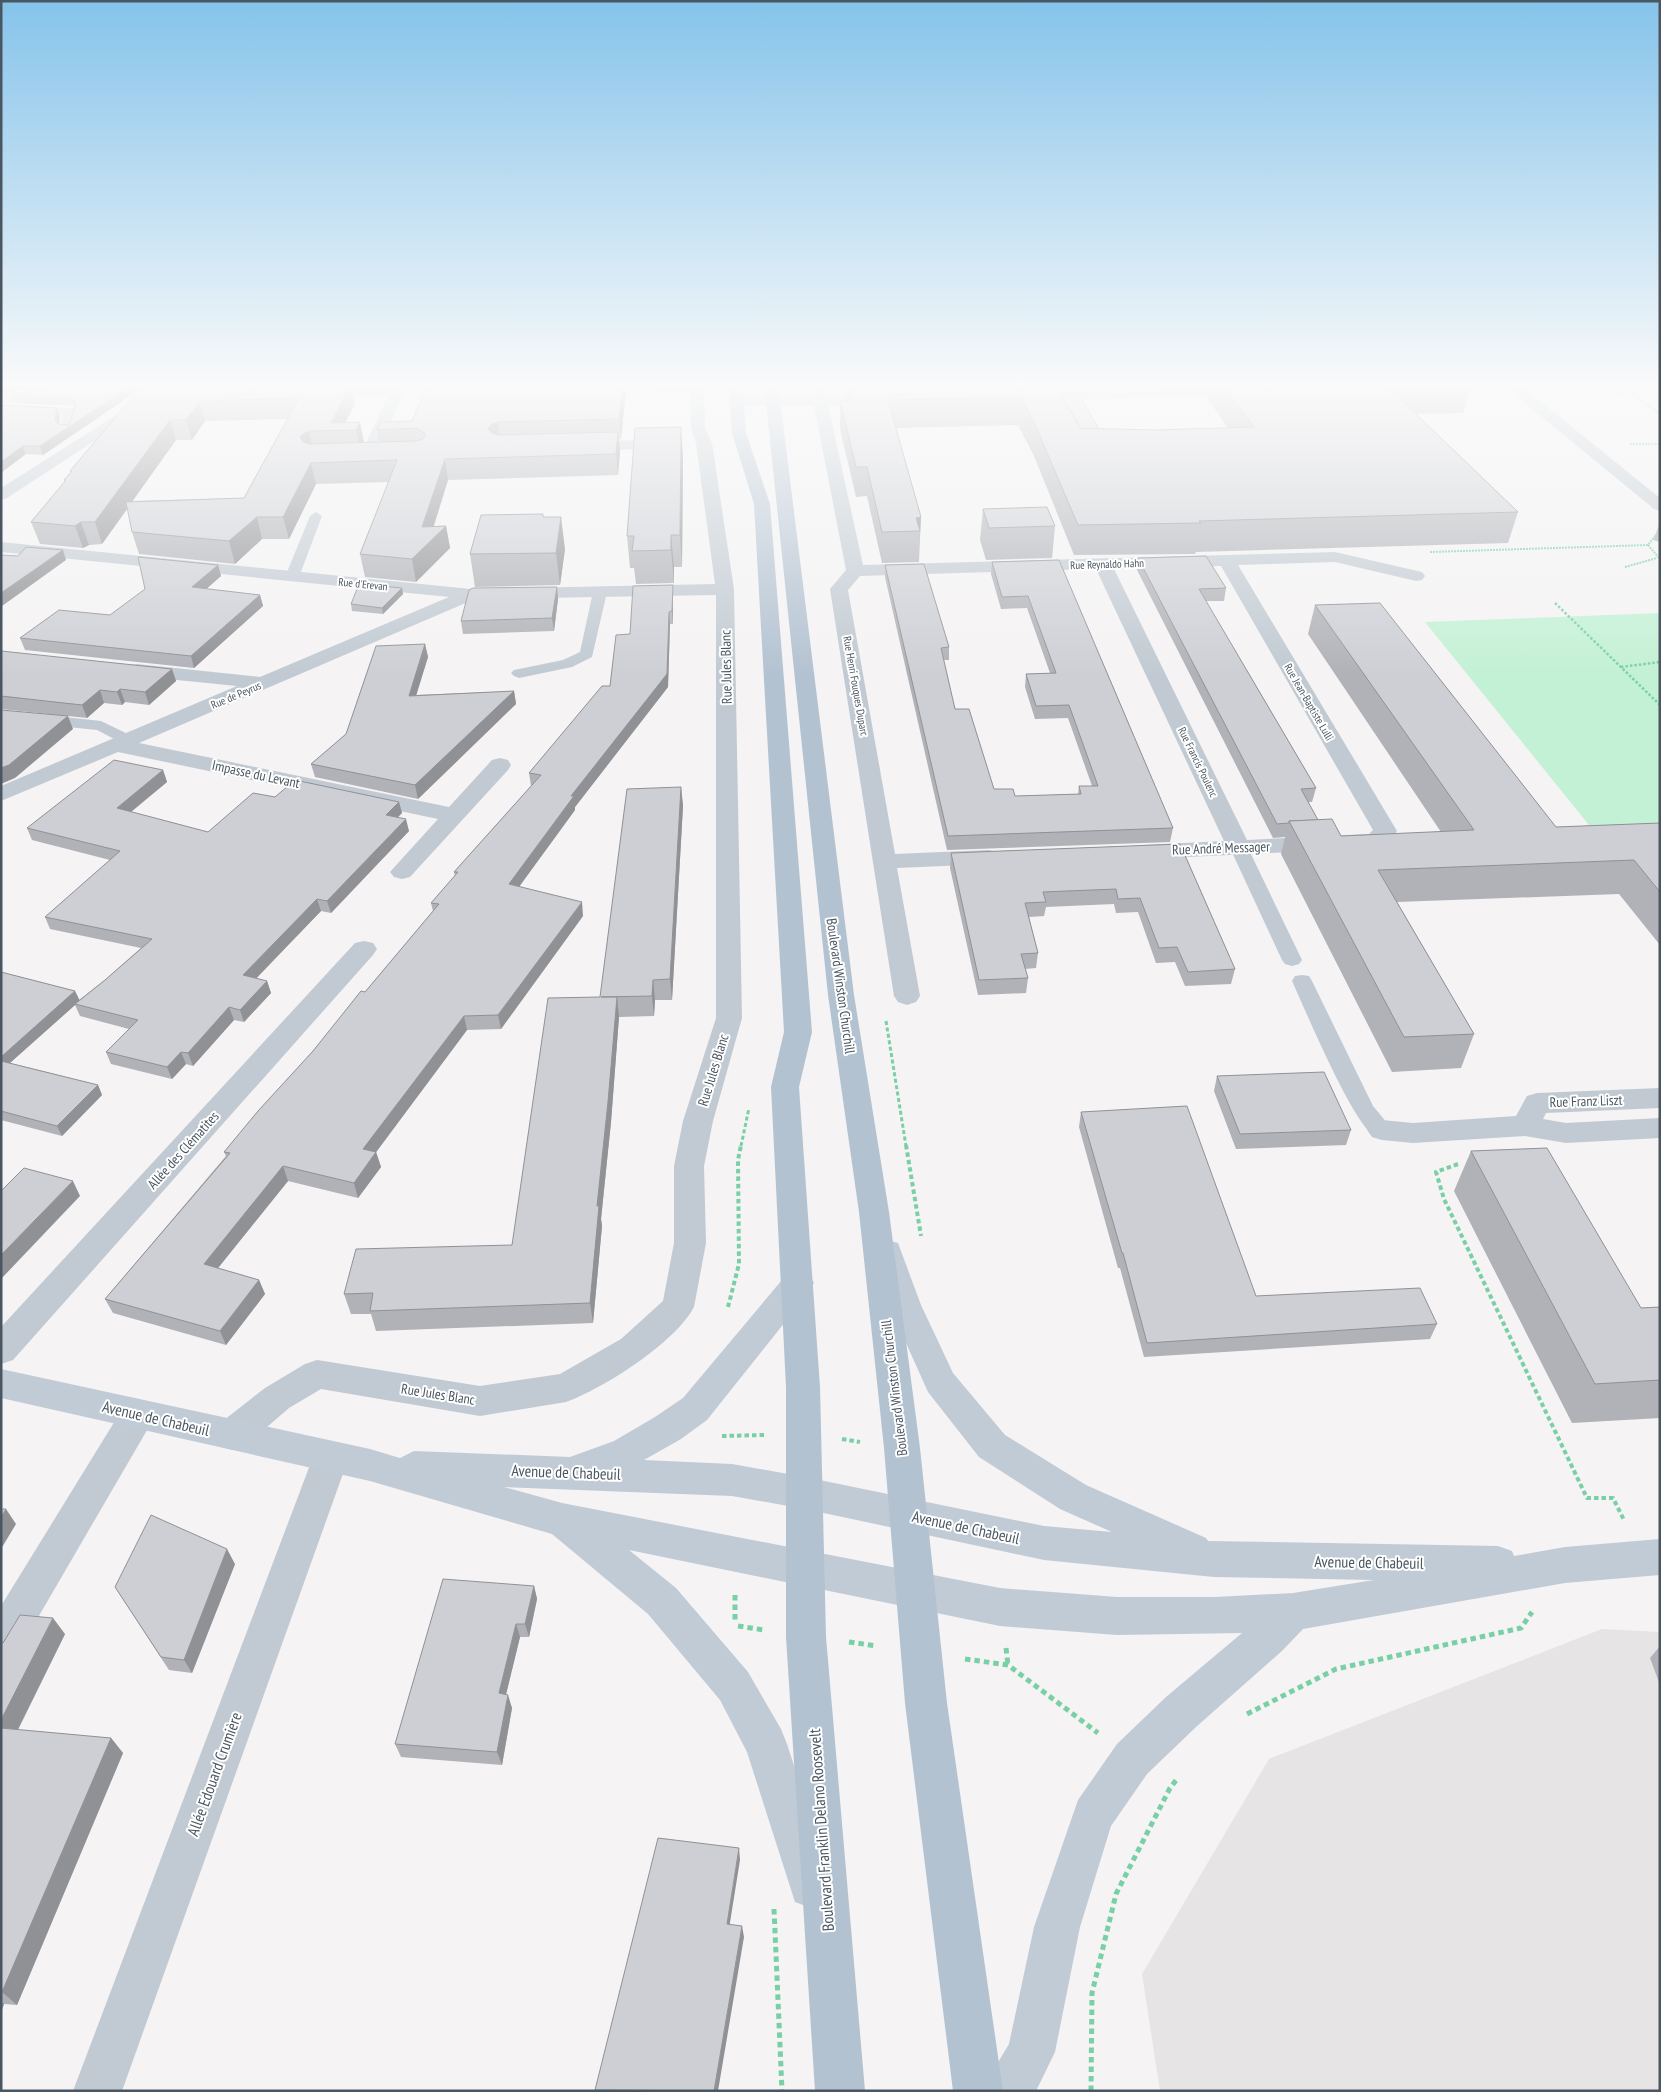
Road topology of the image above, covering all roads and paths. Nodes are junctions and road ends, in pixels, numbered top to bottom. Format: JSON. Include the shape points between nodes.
{"nodes":[{"id":1,"x":23,"y":481,"type":"edge"},
{"id":2,"x":709,"y":481,"type":"edge"},
{"id":3,"x":754,"y":481,"type":"edge"},
{"id":4,"x":782,"y":481,"type":"edge"},
{"id":5,"x":836,"y":481,"type":"edge"},
{"id":6,"x":1629,"y":481,"type":"edge"},
{"id":7,"x":1,"y":495,"type":"edge"},
{"id":8,"x":1660,"y":506,"type":"edge"},
{"id":9,"x":316,"y":516,"type":"dead end"},
{"id":10,"x":1660,"y":530,"type":"edge"},
{"id":11,"x":1439,"y":544,"type":"edge"},
{"id":12,"x":1648,"y":545,"type":"junction"},
{"id":13,"x":1,"y":548,"type":"edge"},
{"id":14,"x":1445,"y":551,"type":"junction"},
{"id":15,"x":1427,"y":552,"type":"edge"},
{"id":16,"x":1658,"y":558,"type":"edge"},
{"id":17,"x":1227,"y":561,"type":"junction"},
{"id":18,"x":1103,"y":564,"type":"junction"},
{"id":19,"x":1625,"y":568,"type":"dead end"},
{"id":20,"x":855,"y":571,"type":"junction"},
{"id":21,"x":292,"y":576,"type":"junction"},
{"id":22,"x":1416,"y":576,"type":"dead end"},
{"id":23,"x":725,"y":589,"type":"junction"},
{"id":24,"x":600,"y":592,"type":"junction"},
{"id":25,"x":471,"y":594,"type":"junction"},
{"id":26,"x":1555,"y":603,"type":"dead end"},
{"id":27,"x":1660,"y":662,"type":"edge"},
{"id":28,"x":1620,"y":667,"type":"junction"},
{"id":29,"x":118,"y":668,"type":"edge"},
{"id":30,"x":519,"y":673,"type":"dead end"},
{"id":31,"x":264,"y":683,"type":"junction"},
{"id":32,"x":1660,"y":705,"type":"edge"},
{"id":33,"x":1,"y":715,"type":"edge"},
{"id":34,"x":122,"y":743,"type":"junction"},
{"id":35,"x":500,"y":765,"type":"dead end"},
{"id":36,"x":1,"y":794,"type":"edge"},
{"id":37,"x":454,"y":815,"type":"junction"},
{"id":38,"x":1376,"y":841,"type":"joint"},
{"id":39,"x":1239,"y":848,"type":"junction"},
{"id":40,"x":1121,"y":852,"type":"edge"},
{"id":41,"x":1013,"y":856,"type":"edge"},
{"id":42,"x":886,"y":861,"type":"junction"},
{"id":43,"x":402,"y":872,"type":"dead end"},
{"id":44,"x":364,"y":949,"type":"dead end"},
{"id":45,"x":1292,"y":960,"type":"dead end"},
{"id":46,"x":1302,"y":980,"type":"dead end"},
{"id":47,"x":907,"y":996,"type":"dead end"},
{"id":48,"x":1660,"y":1098,"type":"edge"},
{"id":49,"x":1524,"y":1126,"type":"junction"},
{"id":50,"x":1660,"y":1128,"type":"edge"},
{"id":51,"x":1382,"y":1130,"type":"joint"},
{"id":52,"x":1476,"y":1130,"type":"junction"},
{"id":53,"x":874,"y":1212,"type":"junction"},
{"id":54,"x":798,"y":1283,"type":"junction"},
{"id":55,"x":1,"y":1350,"type":"edge"},
{"id":56,"x":1,"y":1383,"type":"edge"},
{"id":57,"x":138,"y":1414,"type":"junction"},
{"id":58,"x":804,"y":1434,"type":"junction"},
{"id":59,"x":232,"y":1435,"type":"junction"},
{"id":60,"x":717,"y":1436,"type":"dead end"},
{"id":61,"x":902,"y":1448,"type":"junction"},
{"id":62,"x":350,"y":1461,"type":"junction"},
{"id":63,"x":569,"y":1472,"type":"junction"},
{"id":64,"x":804,"y":1493,"type":"junction"},
{"id":65,"x":908,"y":1515,"type":"junction"},
{"id":66,"x":562,"y":1520,"type":"junction"},
{"id":67,"x":1652,"y":1558,"type":"edge"},
{"id":68,"x":1214,"y":1559,"type":"junction"},
{"id":69,"x":1565,"y":1565,"type":"junction"},
{"id":70,"x":806,"y":1568,"type":"junction"},
{"id":71,"x":916,"y":1589,"type":"junction"},
{"id":72,"x":1293,"y":1612,"type":"junction"},
{"id":73,"x":735,"y":1626,"type":"dead end"},
{"id":74,"x":806,"y":1636,"type":"junction"},
{"id":75,"x":1,"y":1643,"type":"edge"},
{"id":76,"x":921,"y":1652,"type":"junction"},
{"id":77,"x":1240,"y":1717,"type":"dead end"},
{"id":78,"x":1132,"y":1759,"type":"junction"},
{"id":79,"x":1181,"y":1774,"type":"dead end"},
{"id":80,"x":1170,"y":1788,"type":"junction"},
{"id":81,"x":774,"y":1903,"type":"dead end"},
{"id":82,"x":831,"y":1948,"type":"junction"},
{"id":83,"x":97,"y":2091,"type":"edge"},
{"id":84,"x":782,"y":2091,"type":"edge"},
{"id":85,"x":840,"y":2091,"type":"edge"},
{"id":86,"x":978,"y":2091,"type":"edge"},
{"id":87,"x":1008,"y":2091,"type":"edge"},
{"id":88,"x":1091,"y":2091,"type":"edge"}],
"edges":[{"from":1,"to":7,"type":"street"},
{"from":2,"to":23,"type":"street","name":"Rue Jules Blanc"},
{"from":3,"to":54,"type":"main road","via":[[762,504],[798,1032],[785,1087]]},
{"from":4,"to":53,"type":"main road","name":"Boulevard Winston Churchill","via":[[840,995]]},
{"from":5,"to":20,"type":"street"},
{"from":6,"to":8,"type":"street"},
{"from":9,"to":21,"type":"lane"},
{"from":10,"to":12,"type":"path"},
{"from":11,"to":14,"type":"path"},
{"from":12,"to":14,"type":"path"},
{"from":12,"to":16,"type":"path"},
{"from":13,"to":21,"type":"street","name":"Rue d'Erevan"},
{"from":14,"to":15,"type":"path"},
{"from":16,"to":19,"type":"path"},
{"from":17,"to":18,"type":"street","name":"Rue Reynaldo Hahn"},
{"from":17,"to":22,"type":"street","name":"Rue Reynaldo Hahn","via":[[1335,557]]},
{"from":17,"to":38,"type":"street","name":"Rue Jean-Baptiste Lulli","via":[[1384,831]]},
{"from":18,"to":20,"type":"street","name":"Rue Reynaldo Hahn"},
{"from":18,"to":39,"type":"street","name":"Rue Francis Poulenc"},
{"from":20,"to":42,"type":"street","name":"Rue Henri Fouques Duparc","via":[[839,589]]},
{"from":21,"to":25,"type":"street","name":"Rue d'Erevan"},
{"from":23,"to":24,"type":"street","name":"Rue d'Erevan"},
{"from":23,"to":59,"type":"street","name":"Rue Jules Blanc","via":[[729,1018],[698,1121],[689,1166],[690,1243],[678,1307],[633,1349],[566,1387],[480,1401],[317,1374],[277,1398]]},
{"from":24,"to":25,"type":"street","name":"Rue d'Erevan"},
{"from":24,"to":30,"type":"lane","via":[[587,654],[567,664]]},
{"from":25,"to":31,"type":"street","name":"Rue de Peyrus"},
{"from":26,"to":28,"type":"path"},
{"from":27,"to":28,"type":"path"},
{"from":28,"to":32,"type":"path"},
{"from":29,"to":31,"type":"street"},
{"from":31,"to":34,"type":"street","name":"Rue de Peyrus"},
{"from":33,"to":34,"type":"lane","via":[[101,726]]},
{"from":34,"to":36,"type":"street","name":"Rue de Peyrus"},
{"from":34,"to":37,"type":"street","name":"Impasse du Levant"},
{"from":35,"to":37,"type":"street"},
{"from":37,"to":43,"type":"street"},
{"from":38,"to":39,"type":"street","name":"Rue André Messager"},
{"from":39,"to":40,"type":"street","name":"Rue André Messager"},
{"from":39,"to":45,"type":"lane","name":"Rue Francis Poulenc"},
{"from":41,"to":42,"type":"street"},
{"from":42,"to":47,"type":"street","name":"Rue Henri Fouques Duparc"},
{"from":44,"to":55,"type":"street","name":"Allée des Clématites"},
{"from":46,"to":51,"type":"lane","via":[[1364,1110]]},
{"from":48,"to":49,"type":"street","name":"Rue Franz Liszt","via":[[1537,1103]]},
{"from":49,"to":50,"type":"street","name":"Rue Franz Liszt","via":[[1566,1133]]},
{"from":49,"to":52,"type":"street","name":"Rue Franz Liszt"},
{"from":51,"to":52,"type":"street","name":"Rue Franz Liszt","via":[[1413,1133]]},
{"from":52,"to":67,"type":"path","via":[[1490,1157],[1436,1172],[1444,1199],[1588,1498],[1613,1498]]},
{"from":53,"to":61,"type":"main road","name":"Boulevard Winston Churchill"},
{"from":53,"to":68,"type":"main road","via":[[905,1304],[940,1382],[992,1446],[1073,1497]]},
{"from":54,"to":58,"type":"main road"},
{"from":54,"to":63,"type":"main road","via":[[695,1409],[625,1452]]},
{"from":56,"to":57,"type":"main road","name":"Avenue de Chabeuil"},
{"from":57,"to":59,"type":"main road","name":"Avenue de Chabeuil"},
{"from":57,"to":75,"type":"street"},
{"from":58,"to":60,"type":"path"},
{"from":58,"to":61,"type":"path"},
{"from":58,"to":64,"type":"main road"},
{"from":59,"to":62,"type":"main road","name":"Avenue de Chabeuil"},
{"from":61,"to":65,"type":"main road","name":"Boulevard Winston Churchill"},
{"from":62,"to":63,"type":"main road","name":"Avenue de Chabeuil"},
{"from":62,"to":66,"type":"main road","name":"Avenue de Chabeuil"},
{"from":62,"to":83,"type":"street","name":"Allée Edouard Crumière"},
{"from":63,"to":64,"type":"main road","name":"Avenue de Chabeuil","via":[[732,1480]]},
{"from":64,"to":65,"type":"main road","name":"Avenue de Chabeuil"},
{"from":64,"to":70,"type":"main road"},
{"from":65,"to":68,"type":"main road","name":"Avenue de Chabeuil","via":[[1044,1544]]},
{"from":65,"to":71,"type":"main road","name":"Boulevard Winston Churchill"},
{"from":66,"to":70,"type":"main road","name":"Avenue de Chabeuil"},
{"from":66,"to":82,"type":"main road","name":"Avenue de Chabeuil","via":[[662,1601],[734,1686],[766,1744]]},
{"from":67,"to":69,"type":"main road","name":"Avenue de Chabeuil"},
{"from":68,"to":69,"type":"main road","name":"Avenue de Chabeuil"},
{"from":69,"to":72,"type":"main road","name":"Avenue de Chabeuil"},
{"from":69,"to":77,"type":"path","via":[[1521,1628],[1336,1669]]},
{"from":70,"to":71,"type":"main road","name":"Avenue de Chabeuil"},
{"from":70,"to":74,"type":"main road","name":"Boulevard Franklin Delano Roosevelt"},
{"from":71,"to":72,"type":"main road","name":"Avenue de Chabeuil","via":[[1000,1607],[1117,1616]]},
{"from":71,"to":76,"type":"main road"},
{"from":72,"to":78,"type":"main road"},
{"from":73,"to":74,"type":"path"},
{"from":74,"to":76,"type":"path"},
{"from":74,"to":82,"type":"main road","name":"Boulevard Franklin Delano Roosevelt"},
{"from":76,"to":78,"type":"path","via":[[1008,1665]]},
{"from":76,"to":86,"type":"main road"},
{"from":78,"to":80,"type":"path"},
{"from":78,"to":87,"type":"main road","via":[[1093,1815],[1057,1927],[1031,2052]]},
{"from":79,"to":80,"type":"path"},
{"from":80,"to":88,"type":"path","via":[[1116,1894],[1092,1993]]},
{"from":81,"to":84,"type":"path"},
{"from":82,"to":85,"type":"main road","name":"Boulevard Franklin Delano Roosevelt"}]}
